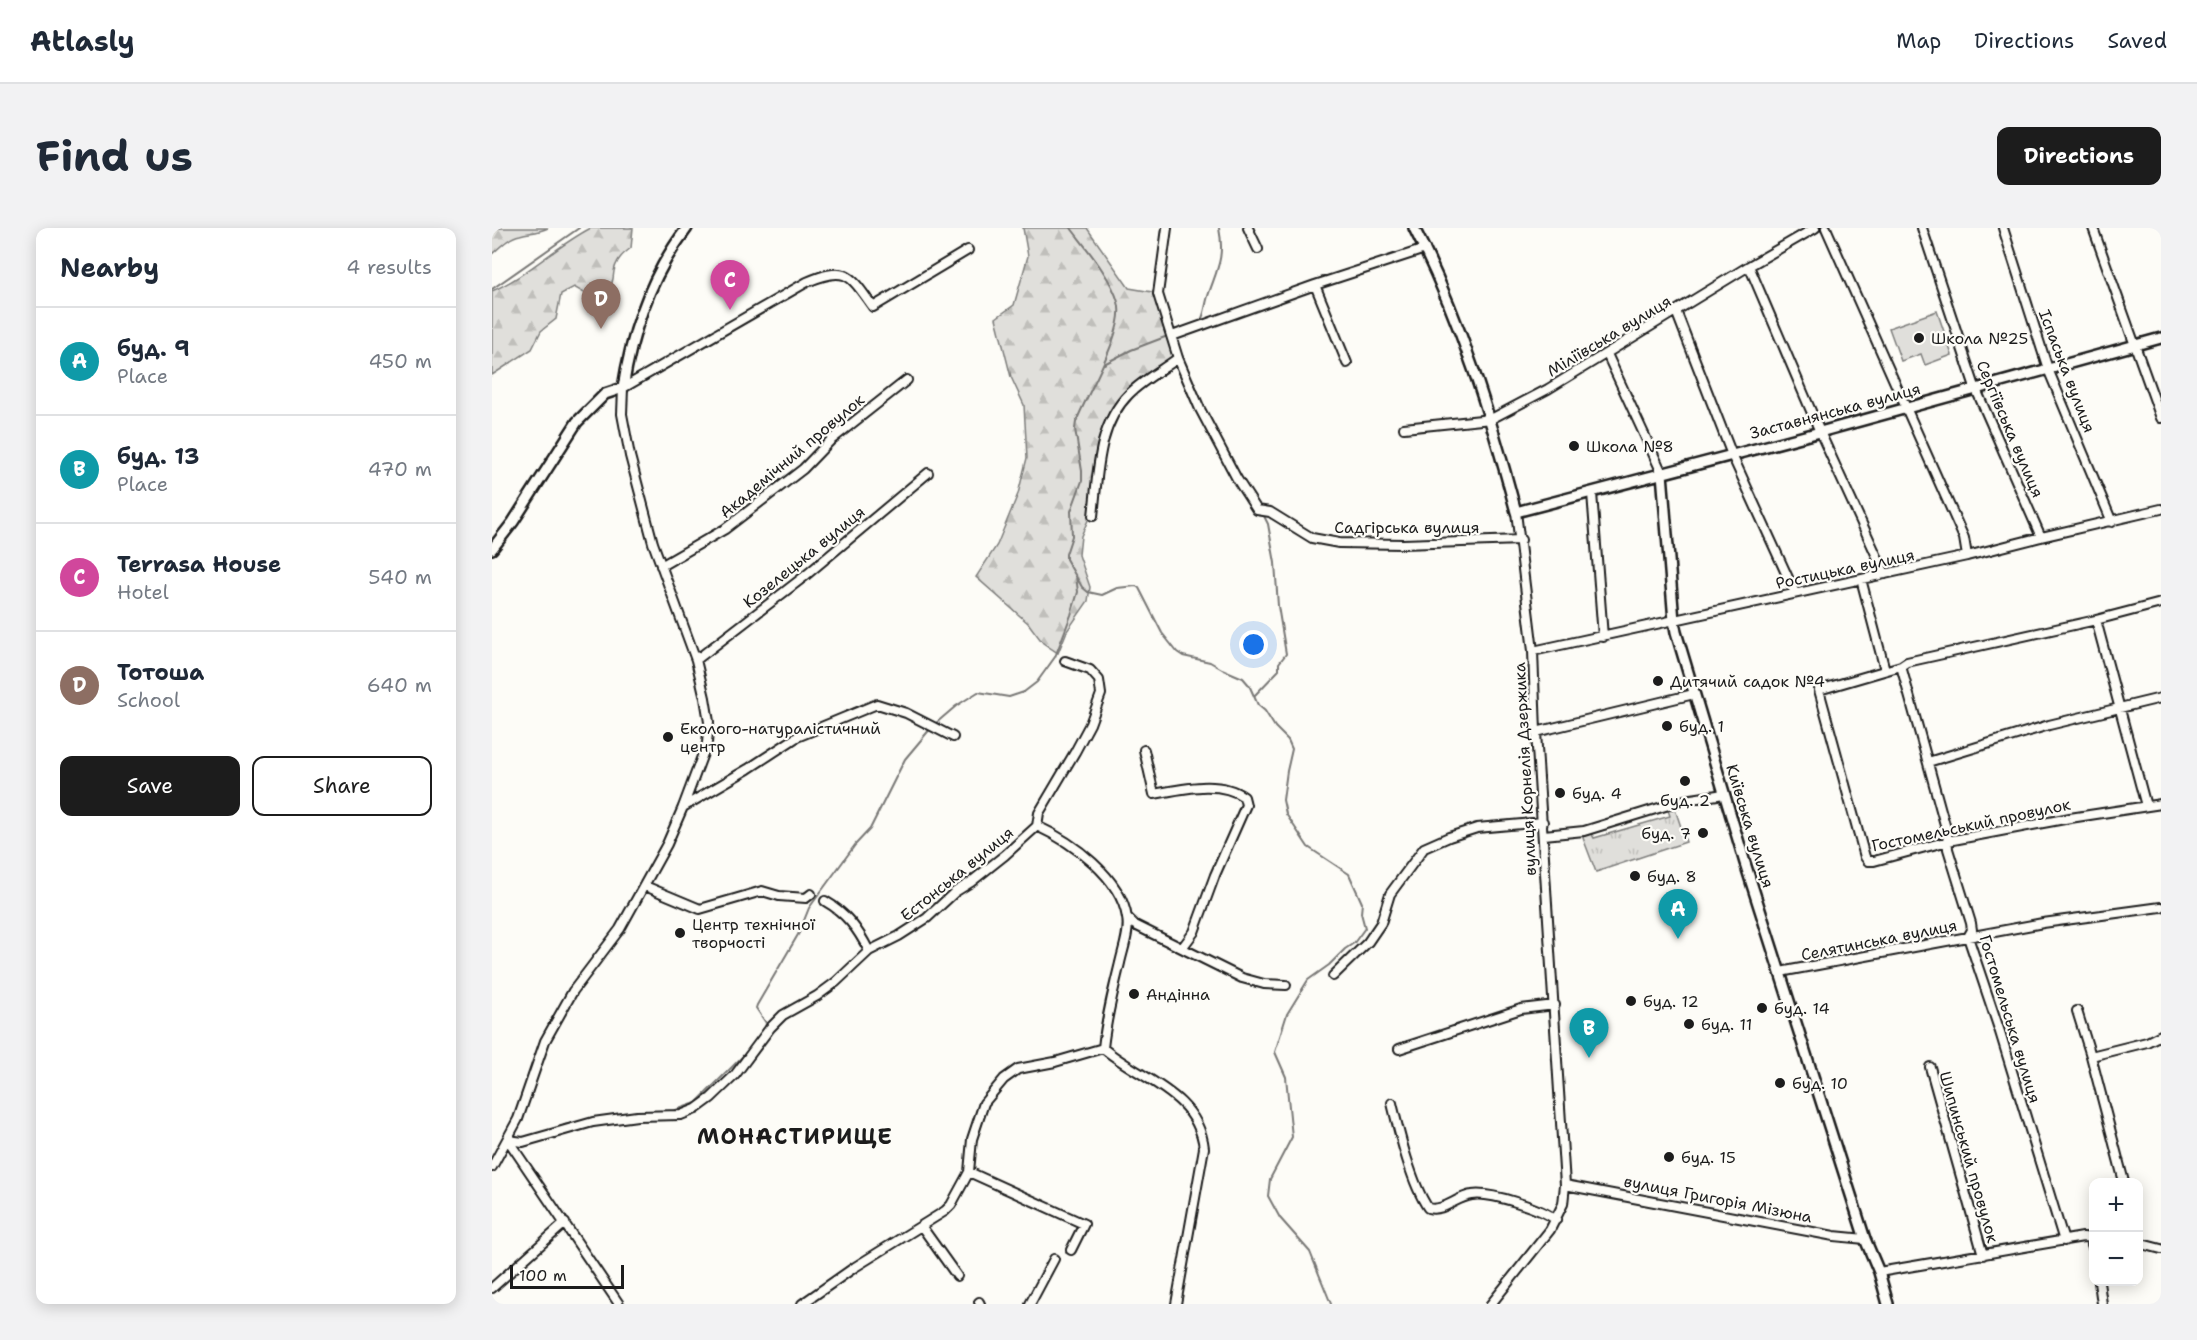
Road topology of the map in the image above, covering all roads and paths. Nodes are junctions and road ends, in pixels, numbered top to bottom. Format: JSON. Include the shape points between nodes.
{"nodes":[{"id":1,"x":687,"y":228,"type":"edge"},
{"id":2,"x":1167,"y":228,"type":"edge"},
{"id":3,"x":1248,"y":228,"type":"edge"},
{"id":4,"x":1414,"y":228,"type":"edge"},
{"id":5,"x":1815,"y":228,"type":"edge"},
{"id":6,"x":1826,"y":228,"type":"edge"},
{"id":7,"x":1922,"y":228,"type":"edge"},
{"id":8,"x":2003,"y":228,"type":"edge"},
{"id":9,"x":2093,"y":228,"type":"edge"},
{"id":10,"x":1258,"y":249,"type":"dead end"},
{"id":11,"x":1425,"y":249,"type":"junction"},
{"id":12,"x":968,"y":250,"type":"dead end"},
{"id":13,"x":1749,"y":266,"type":"junction"},
{"id":14,"x":1315,"y":285,"type":"junction"},
{"id":15,"x":1676,"y":311,"type":"junction"},
{"id":16,"x":1172,"y":336,"type":"junction"},
{"id":17,"x":2161,"y":338,"type":"edge"},
{"id":18,"x":2134,"y":345,"type":"junction"},
{"id":19,"x":1607,"y":354,"type":"junction"},
{"id":20,"x":1178,"y":358,"type":"junction"},
{"id":21,"x":1347,"y":363,"type":"dead end"},
{"id":22,"x":2048,"y":369,"type":"junction"},
{"id":23,"x":907,"y":380,"type":"dead end"},
{"id":24,"x":1975,"y":387,"type":"junction"},
{"id":25,"x":623,"y":388,"type":"junction"},
{"id":26,"x":1906,"y":408,"type":"junction"},
{"id":27,"x":2161,"y":417,"type":"edge"},
{"id":28,"x":1491,"y":419,"type":"junction"},
{"id":29,"x":1404,"y":428,"type":"dead end"},
{"id":30,"x":1820,"y":432,"type":"junction"},
{"id":31,"x":1731,"y":455,"type":"junction"},
{"id":32,"x":928,"y":473,"type":"dead end"},
{"id":33,"x":1662,"y":473,"type":"junction"},
{"id":34,"x":1592,"y":493,"type":"junction"},
{"id":35,"x":2161,"y":509,"type":"edge"},
{"id":36,"x":1516,"y":512,"type":"junction"},
{"id":37,"x":1094,"y":516,"type":"dead end"},
{"id":38,"x":2112,"y":522,"type":"junction"},
{"id":39,"x":2041,"y":537,"type":"junction"},
{"id":40,"x":1521,"y":540,"type":"junction"},
{"id":41,"x":492,"y":549,"type":"edge"},
{"id":42,"x":1967,"y":556,"type":"junction"},
{"id":43,"x":661,"y":566,"type":"junction"},
{"id":44,"x":1885,"y":574,"type":"junction"},
{"id":45,"x":1861,"y":579,"type":"junction"},
{"id":46,"x":1795,"y":593,"type":"junction"},
{"id":47,"x":2161,"y":603,"type":"edge"},
{"id":48,"x":2096,"y":620,"type":"junction"},
{"id":49,"x":1674,"y":621,"type":"junction"},
{"id":50,"x":1603,"y":637,"type":"junction"},
{"id":51,"x":1533,"y":651,"type":"junction"},
{"id":52,"x":696,"y":660,"type":"junction"},
{"id":53,"x":1065,"y":661,"type":"dead end"},
{"id":54,"x":1901,"y":666,"type":"junction"},
{"id":55,"x":1885,"y":670,"type":"junction"},
{"id":56,"x":1694,"y":694,"type":"junction"},
{"id":57,"x":2161,"y":698,"type":"edge"},
{"id":58,"x":2120,"y":710,"type":"junction"},
{"id":59,"x":1536,"y":732,"type":"junction"},
{"id":60,"x":953,"y":737,"type":"dead end"},
{"id":61,"x":1144,"y":750,"type":"dead end"},
{"id":62,"x":1928,"y":762,"type":"junction"},
{"id":63,"x":1724,"y":794,"type":"junction"},
{"id":64,"x":2161,"y":804,"type":"edge"},
{"id":65,"x":2146,"y":806,"type":"junction"},
{"id":66,"x":683,"y":807,"type":"junction"},
{"id":67,"x":1543,"y":822,"type":"junction"},
{"id":68,"x":1038,"y":826,"type":"junction"},
{"id":69,"x":1544,"y":835,"type":"junction"},
{"id":70,"x":1948,"y":841,"type":"junction"},
{"id":71,"x":645,"y":886,"type":"junction"},
{"id":72,"x":811,"y":894,"type":"dead end"},
{"id":73,"x":825,"y":901,"type":"dead end"},
{"id":74,"x":2161,"y":907,"type":"edge"},
{"id":75,"x":1128,"y":918,"type":"junction"},
{"id":76,"x":1968,"y":937,"type":"junction"},
{"id":77,"x":1182,"y":948,"type":"junction"},
{"id":78,"x":869,"y":951,"type":"junction"},
{"id":79,"x":1780,"y":972,"type":"junction"},
{"id":80,"x":1333,"y":976,"type":"dead end"},
{"id":81,"x":1286,"y":985,"type":"dead end"},
{"id":82,"x":1555,"y":1005,"type":"junction"},
{"id":83,"x":2077,"y":1011,"type":"dead end"},
{"id":84,"x":2161,"y":1035,"type":"edge"},
{"id":85,"x":1103,"y":1048,"type":"junction"},
{"id":86,"x":1399,"y":1049,"type":"dead end"},
{"id":87,"x":2091,"y":1056,"type":"junction"},
{"id":88,"x":1930,"y":1067,"type":"dead end"},
{"id":89,"x":1392,"y":1103,"type":"dead end"},
{"id":90,"x":508,"y":1140,"type":"junction"},
{"id":91,"x":492,"y":1167,"type":"edge"},
{"id":92,"x":969,"y":1172,"type":"junction"},
{"id":93,"x":2123,"y":1178,"type":"edge"},
{"id":94,"x":1565,"y":1185,"type":"junction"},
{"id":95,"x":1556,"y":1220,"type":"junction"},
{"id":96,"x":565,"y":1223,"type":"junction"},
{"id":97,"x":922,"y":1227,"type":"junction"},
{"id":98,"x":2089,"y":1238,"type":"edge"},
{"id":99,"x":1865,"y":1239,"type":"junction"},
{"id":100,"x":2064,"y":1241,"type":"junction"},
{"id":101,"x":2143,"y":1244,"type":"edge"},
{"id":102,"x":1071,"y":1250,"type":"dead end"},
{"id":103,"x":2161,"y":1250,"type":"edge"},
{"id":104,"x":1983,"y":1255,"type":"junction"},
{"id":105,"x":1054,"y":1259,"type":"dead end"},
{"id":106,"x":1879,"y":1272,"type":"junction"},
{"id":107,"x":957,"y":1276,"type":"dead end"},
{"id":108,"x":2100,"y":1286,"type":"edge"},
{"id":109,"x":492,"y":1288,"type":"edge"},
{"id":110,"x":1493,"y":1303,"type":"edge"},
{"id":111,"x":619,"y":1304,"type":"edge"},
{"id":112,"x":802,"y":1304,"type":"edge"},
{"id":113,"x":1030,"y":1304,"type":"edge"},
{"id":114,"x":1176,"y":1304,"type":"edge"},
{"id":115,"x":1888,"y":1304,"type":"edge"},
{"id":116,"x":2102,"y":1304,"type":"edge"}],
"edges":[{"from":1,"to":25,"type":"street","via":[[668,254],[643,307],[629,350]]},
{"from":2,"to":16,"type":"street","name":"Садгірська вулиця","via":[[1158,294]]},
{"from":3,"to":10,"type":"street"},
{"from":4,"to":11,"type":"street","name":"вулиця Корнелія Дзержика"},
{"from":5,"to":13,"type":"street","name":"Міліївська вулиця"},
{"from":6,"to":26,"type":"street"},
{"from":7,"to":24,"type":"street","name":"Сергіївська вулиця"},
{"from":8,"to":22,"type":"street","name":"Іспаська вулиця"},
{"from":9,"to":18,"type":"street"},
{"from":11,"to":14,"type":"street"},
{"from":11,"to":28,"type":"street","name":"вулиця Корнелія Дзержика","via":[[1451,305]]},
{"from":12,"to":25,"type":"street","via":[[873,308],[854,280],[828,273]]},
{"from":13,"to":15,"type":"street","name":"Міліївська вулиця"},
{"from":13,"to":30,"type":"street"},
{"from":14,"to":16,"type":"street"},
{"from":14,"to":21,"type":"street"},
{"from":15,"to":19,"type":"street","name":"Міліївська вулиця"},
{"from":15,"to":31,"type":"street"},
{"from":16,"to":20,"type":"street","name":"Садгірська вулиця"},
{"from":17,"to":18,"type":"street","name":"Заставнянська вулиця"},
{"from":18,"to":22,"type":"street","name":"Заставнянська вулиця"},
{"from":18,"to":27,"type":"street"},
{"from":19,"to":28,"type":"street","name":"Міліївська вулиця"},
{"from":19,"to":33,"type":"street","name":"Київська вулиця"},
{"from":20,"to":37,"type":"street","via":[[1129,394],[1112,417],[1103,440]]},
{"from":20,"to":40,"type":"street","name":"Садгірська вулиця","via":[[1200,409],[1257,510],[1270,512],[1312,538],[1339,543]]},
{"from":22,"to":24,"type":"street","name":"Заставнянська вулиця"},
{"from":22,"to":38,"type":"street","name":"Іспаська вулиця"},
{"from":23,"to":43,"type":"street","name":"Академічний провулок","via":[[725,529]]},
{"from":24,"to":26,"type":"street","name":"Заставнянська вулиця"},
{"from":24,"to":39,"type":"street","name":"Сергіївська вулиця"},
{"from":25,"to":41,"type":"street","via":[[605,394],[577,422]]},
{"from":25,"to":43,"type":"street","via":[[622,414],[630,456]]},
{"from":26,"to":30,"type":"street","name":"Заставнянська вулиця"},
{"from":26,"to":42,"type":"street","via":[[1964,538]]},
{"from":28,"to":29,"type":"street","name":"Міліївська вулиця"},
{"from":28,"to":36,"type":"street","name":"вулиця Корнелія Дзержика"},
{"from":30,"to":31,"type":"street","name":"Заставнянська вулиця"},
{"from":30,"to":44,"type":"street"},
{"from":31,"to":33,"type":"street","name":"Заставнянська вулиця"},
{"from":31,"to":46,"type":"street"},
{"from":32,"to":52,"type":"street","name":"Козелецька вулиця","via":[[805,576]]},
{"from":33,"to":34,"type":"street","name":"Заставнянська вулиця"},
{"from":33,"to":49,"type":"street","name":"Київська вулиця"},
{"from":34,"to":36,"type":"street","name":"Заставнянська вулиця"},
{"from":34,"to":50,"type":"street"},
{"from":35,"to":38,"type":"street","name":"Ростицька вулиця"},
{"from":36,"to":40,"type":"street","name":"вулиця Корнелія Дзержика"},
{"from":38,"to":39,"type":"street","name":"Ростицька вулиця"},
{"from":39,"to":42,"type":"street","name":"Ростицька вулиця"},
{"from":40,"to":51,"type":"street","name":"вулиця Корнелія Дзержика"},
{"from":42,"to":44,"type":"street","name":"Ростицька вулиця"},
{"from":43,"to":52,"type":"street"},
{"from":44,"to":45,"type":"street","name":"Ростицька вулиця"},
{"from":45,"to":46,"type":"street","name":"Ростицька вулиця"},
{"from":45,"to":55,"type":"street"},
{"from":46,"to":49,"type":"street","name":"Ростицька вулиця"},
{"from":47,"to":48,"type":"street","name":"Гостомельський провулок"},
{"from":48,"to":54,"type":"street","name":"Гостомельський провулок"},
{"from":48,"to":58,"type":"street"},
{"from":49,"to":50,"type":"street","name":"Ростицька вулиця"},
{"from":49,"to":56,"type":"street","name":"Київська вулиця"},
{"from":50,"to":51,"type":"street","name":"Ростицька вулиця"},
{"from":51,"to":59,"type":"street","name":"вулиця Корнелія Дзержика"},
{"from":52,"to":66,"type":"street","via":[[709,729]]},
{"from":53,"to":68,"type":"street","name":"Естонська вулиця","via":[[1090,670],[1099,680],[1101,694],[1090,724],[1039,813]]},
{"from":54,"to":55,"type":"street","name":"Гостомельський провулок"},
{"from":54,"to":62,"type":"street","name":"Гостомельська вулиця"},
{"from":55,"to":70,"type":"street","name":"Гостомельський провулок","via":[[1820,690],[1865,857],[1874,861]]},
{"from":56,"to":59,"type":"street"},
{"from":56,"to":63,"type":"street","name":"Київська вулиця"},
{"from":57,"to":58,"type":"street"},
{"from":58,"to":62,"type":"street","via":[[2049,725]]},
{"from":58,"to":65,"type":"street"},
{"from":59,"to":67,"type":"street","name":"вулиця Корнелія Дзержика"},
{"from":60,"to":66,"type":"street","via":[[906,712],[878,704],[797,737]]},
{"from":61,"to":77,"type":"street","via":[[1154,794],[1226,787],[1244,797],[1246,805],[1194,932]]},
{"from":62,"to":70,"type":"street","name":"Гостомельська вулиця"},
{"from":63,"to":69,"type":"street","via":[[1685,800],[1584,831]]},
{"from":63,"to":79,"type":"street","name":"Київська вулиця"},
{"from":64,"to":65,"type":"street","name":"Гостомельський провулок"},
{"from":65,"to":70,"type":"street","name":"Гостомельський провулок"},
{"from":66,"to":71,"type":"street"},
{"from":67,"to":69,"type":"street","name":"вулиця Корнелія Дзержика"},
{"from":67,"to":80,"type":"street","via":[[1477,828],[1424,848],[1390,894],[1381,923],[1368,942]]},
{"from":68,"to":75,"type":"street","via":[[1073,845],[1110,881]]},
{"from":68,"to":78,"type":"street","name":"Естонська вулиця","via":[[927,918]]},
{"from":69,"to":82,"type":"street","name":"вулиця Корнелія Дзержика"},
{"from":70,"to":76,"type":"street","name":"Гостомельська вулиця","via":[[1971,924]]},
{"from":71,"to":72,"type":"street","via":[[700,909],[762,891],[806,898]]},
{"from":71,"to":90,"type":"street","via":[[620,929],[573,991],[545,1041]]},
{"from":73,"to":78,"type":"street","via":[[854,923]]},
{"from":74,"to":76,"type":"street","name":"Селятинська вулиця","via":[[2043,922]]},
{"from":75,"to":77,"type":"street"},
{"from":75,"to":85,"type":"street"},
{"from":76,"to":79,"type":"street","name":"Селятинська вулиця"},
{"from":76,"to":100,"type":"street","name":"Гостомельська вулиця"},
{"from":77,"to":81,"type":"street","via":[[1242,978]]},
{"from":78,"to":90,"type":"street","name":"Естонська вулиця","via":[[817,996],[783,1015],[735,1075],[696,1109],[681,1115],[593,1122],[523,1142]]},
{"from":79,"to":99,"type":"street","name":"Київська вулиця"},
{"from":82,"to":86,"type":"street","via":[[1521,1009]]},
{"from":82,"to":94,"type":"street","name":"вулиця Корнелія Дзержика"},
{"from":83,"to":87,"type":"street"},
{"from":84,"to":87,"type":"street"},
{"from":85,"to":92,"type":"street","via":[[1010,1073],[981,1110],[972,1139]]},
{"from":85,"to":114,"type":"street","via":[[1182,1102],[1198,1121],[1203,1138]]},
{"from":87,"to":93,"type":"street"},
{"from":88,"to":104,"type":"street","name":"Шипинський провулок"},
{"from":89,"to":95,"type":"street","via":[[1398,1132],[1428,1208],[1483,1194]]},
{"from":90,"to":91,"type":"street"},
{"from":90,"to":96,"type":"street"},
{"from":92,"to":97,"type":"street","via":[[951,1205]]},
{"from":92,"to":102,"type":"street","via":[[1084,1224]]},
{"from":94,"to":95,"type":"street","name":"вулиця Корнелія Дзержика"},
{"from":94,"to":99,"type":"street","name":"вулиця Григорія Мізюна"},
{"from":95,"to":110,"type":"street","name":"вулиця Корнелія Дзержика"},
{"from":96,"to":109,"type":"street"},
{"from":96,"to":111,"type":"street"},
{"from":97,"to":107,"type":"street"},
{"from":97,"to":112,"type":"street"},
{"from":98,"to":100,"type":"street"},
{"from":99,"to":106,"type":"street","name":"Київська вулиця"},
{"from":100,"to":104,"type":"street"},
{"from":101,"to":103,"type":"street"},
{"from":104,"to":106,"type":"street"},
{"from":105,"to":113,"type":"street"},
{"from":106,"to":115,"type":"street","name":"Київська вулиця"},
{"from":108,"to":116,"type":"street"}]}
